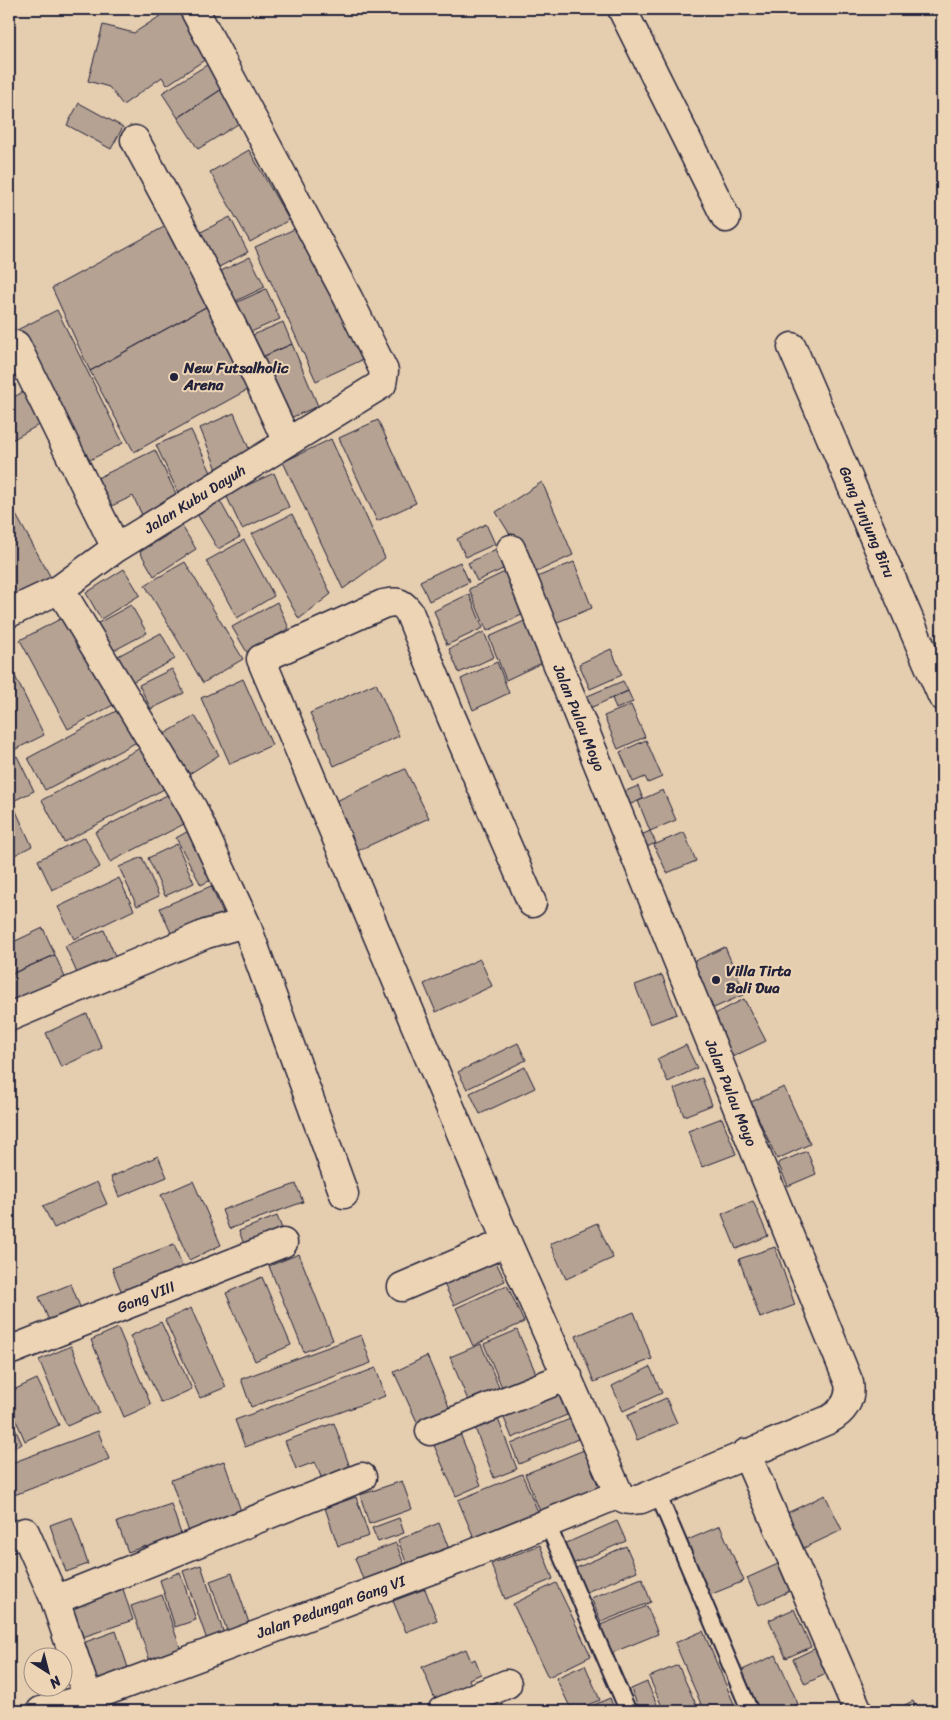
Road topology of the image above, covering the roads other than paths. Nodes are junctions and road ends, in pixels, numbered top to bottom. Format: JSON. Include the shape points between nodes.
{"nodes":[{"id":1,"x":194,"y":9,"type":"edge"},
{"id":2,"x":622,"y":9,"type":"edge"},
{"id":3,"x":135,"y":140,"type":"dead end"},
{"id":4,"x":726,"y":218,"type":"dead end"},
{"id":5,"x":16,"y":345,"type":"dead end"},
{"id":6,"x":792,"y":347,"type":"dead end"},
{"id":7,"x":287,"y":442,"type":"junction"},
{"id":8,"x":116,"y":548,"type":"junction"},
{"id":9,"x":511,"y":549,"type":"dead end"},
{"id":10,"x":60,"y":589,"type":"junction"},
{"id":11,"x":9,"y":614,"type":"edge"},
{"id":12,"x":942,"y":696,"type":"edge"},
{"id":13,"x":532,"y":903,"type":"dead end"},
{"id":14,"x":234,"y":926,"type":"dead end"},
{"id":15,"x":9,"y":1017,"type":"edge"},
{"id":16,"x":344,"y":1194,"type":"dead end"},
{"id":17,"x":507,"y":1242,"type":"junction"},
{"id":18,"x":282,"y":1243,"type":"dead end"},
{"id":19,"x":402,"y":1287,"type":"dead end"},
{"id":20,"x":9,"y":1351,"type":"edge"},
{"id":21,"x":568,"y":1376,"type":"junction"},
{"id":22,"x":430,"y":1431,"type":"dead end"},
{"id":23,"x":746,"y":1453,"type":"junction"},
{"id":24,"x":362,"y":1477,"type":"dead end"},
{"id":25,"x":657,"y":1492,"type":"junction"},
{"id":26,"x":619,"y":1494,"type":"junction"},
{"id":27,"x":547,"y":1523,"type":"junction"},
{"id":28,"x":9,"y":1538,"type":"edge"},
{"id":29,"x":55,"y":1600,"type":"junction"},
{"id":30,"x":508,"y":1684,"type":"dead end"},
{"id":31,"x":88,"y":1698,"type":"junction"},
{"id":32,"x":41,"y":1711,"type":"edge"},
{"id":33,"x":442,"y":1711,"type":"edge"},
{"id":34,"x":628,"y":1711,"type":"edge"},
{"id":35,"x":750,"y":1711,"type":"edge"},
{"id":36,"x":858,"y":1711,"type":"edge"}],
"edges":[{"from":1,"to":7,"type":"street","name":"Jalan Kubu Dayuh","via":[[384,371],[382,384]]},
{"from":2,"to":4,"type":"street"},
{"from":3,"to":7,"type":"street","via":[[249,357]]},
{"from":5,"to":8,"type":"street"},
{"from":6,"to":12,"type":"street","name":"Gang Tunjung Biru"},
{"from":7,"to":8,"type":"street","name":"Jalan Kubu Dayuh"},
{"from":8,"to":10,"type":"street","name":"Jalan Kubu Dayuh"},
{"from":9,"to":23,"type":"street","name":"Jalan Pulau Moyo","via":[[849,1383],[849,1400],[835,1416]]},
{"from":10,"to":11,"type":"street","name":"Jalan Kubu Dayuh"},
{"from":10,"to":16,"type":"street","via":[[197,818],[246,924]]},
{"from":13,"to":17,"type":"street","via":[[404,605],[398,602],[383,604],[261,659]]},
{"from":14,"to":15,"type":"street","via":[[206,934]]},
{"from":17,"to":19,"type":"street"},
{"from":17,"to":21,"type":"street"},
{"from":18,"to":20,"type":"street","name":"Gang VIII"},
{"from":21,"to":22,"type":"street"},
{"from":21,"to":26,"type":"street"},
{"from":23,"to":25,"type":"street","name":"Jalan Pulau Moyo"},
{"from":23,"to":36,"type":"street"},
{"from":24,"to":29,"type":"street"},
{"from":25,"to":26,"type":"street","name":"Jalan Pulau Moyo","via":[[628,1500]]},
{"from":25,"to":35,"type":"lane"},
{"from":26,"to":27,"type":"street","name":"Jalan Pedungan Gang VI"},
{"from":27,"to":31,"type":"street","name":"Jalan Pedungan Gang VI","via":[[460,1559]]},
{"from":27,"to":34,"type":"lane"},
{"from":28,"to":29,"type":"street","via":[[25,1532]]},
{"from":29,"to":31,"type":"street"},
{"from":30,"to":33,"type":"street"},
{"from":31,"to":32,"type":"street","name":"Jalan Pedungan Gang VI"}]}
